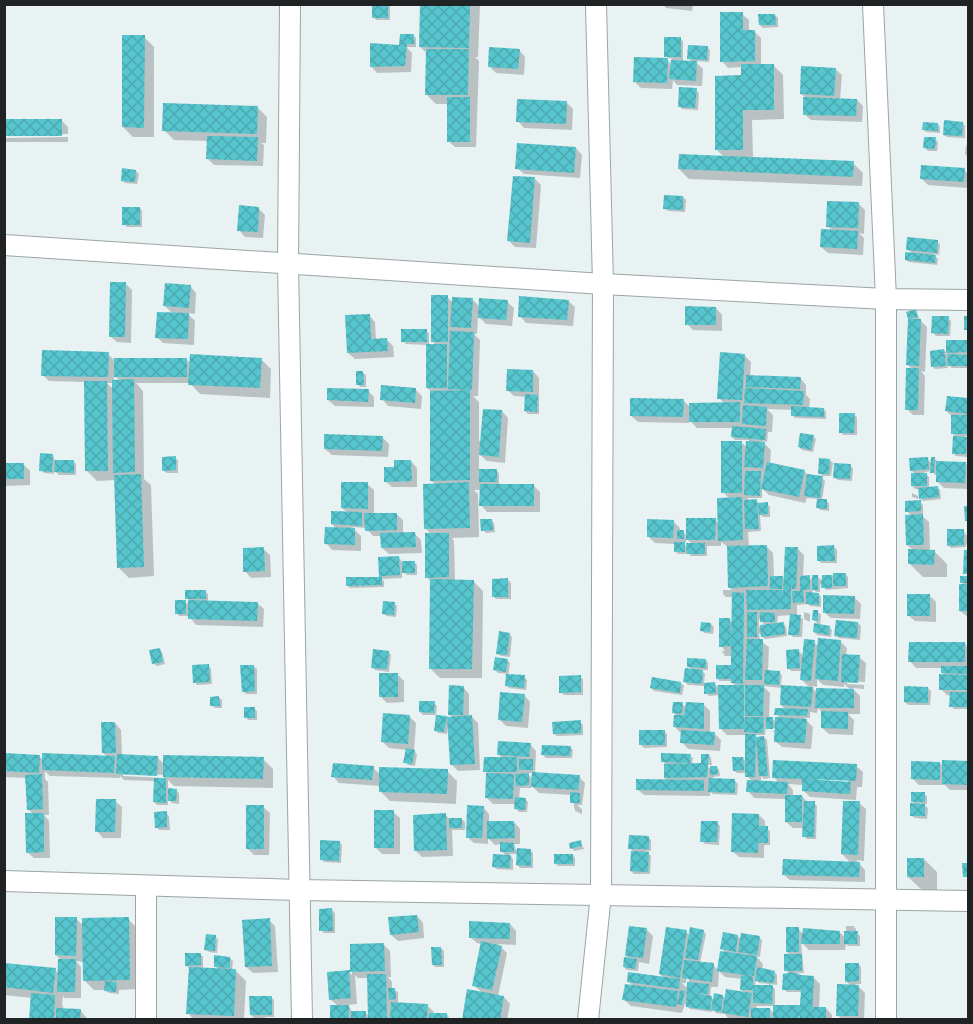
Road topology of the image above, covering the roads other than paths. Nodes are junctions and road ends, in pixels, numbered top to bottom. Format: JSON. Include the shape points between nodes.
{"nodes":[{"id":1,"x":290,"y":4,"type":"edge"},
{"id":2,"x":596,"y":4,"type":"edge"},
{"id":3,"x":873,"y":4,"type":"edge"},
{"id":4,"x":4,"y":245,"type":"edge"},
{"id":5,"x":288,"y":264,"type":"junction"},
{"id":6,"x":603,"y":284,"type":"junction"},
{"id":7,"x":886,"y":299,"type":"junction"},
{"id":8,"x":969,"y":300,"type":"edge"},
{"id":9,"x":4,"y":881,"type":"edge"},
{"id":10,"x":146,"y":886,"type":"junction"},
{"id":11,"x":299,"y":890,"type":"junction"},
{"id":12,"x":602,"y":894,"type":"junction"},
{"id":13,"x":886,"y":898,"type":"junction"},
{"id":14,"x":969,"y":901,"type":"edge"},
{"id":15,"x":146,"y":1020,"type":"edge"},
{"id":16,"x":302,"y":1020,"type":"edge"},
{"id":17,"x":588,"y":1020,"type":"edge"},
{"id":18,"x":886,"y":1020,"type":"edge"}],
"edges":[{"from":1,"to":5,"type":"street"},
{"from":2,"to":6,"type":"street"},
{"from":3,"to":7,"type":"street"},
{"from":4,"to":5,"type":"street"},
{"from":5,"to":6,"type":"street"},
{"from":5,"to":11,"type":"street"},
{"from":6,"to":7,"type":"street"},
{"from":6,"to":12,"type":"street"},
{"from":7,"to":8,"type":"street"},
{"from":7,"to":13,"type":"street"},
{"from":9,"to":10,"type":"street"},
{"from":10,"to":11,"type":"street"},
{"from":10,"to":15,"type":"street"},
{"from":11,"to":12,"type":"street"},
{"from":11,"to":16,"type":"street"},
{"from":12,"to":13,"type":"street"},
{"from":12,"to":17,"type":"street"},
{"from":13,"to":14,"type":"street"},
{"from":13,"to":18,"type":"street"}]}
